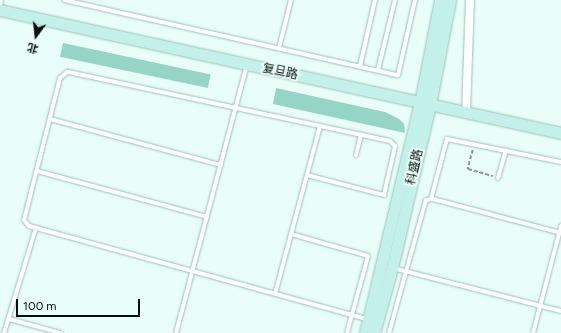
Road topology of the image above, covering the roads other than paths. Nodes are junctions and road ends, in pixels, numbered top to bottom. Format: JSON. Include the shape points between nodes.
{"nodes":[{"id":1,"x":1,"y":0,"type":"edge"},
{"id":2,"x":64,"y":0,"type":"edge"},
{"id":3,"x":291,"y":0,"type":"edge"},
{"id":4,"x":375,"y":0,"type":"edge"},
{"id":5,"x":395,"y":0,"type":"edge"},
{"id":6,"x":415,"y":0,"type":"edge"},
{"id":7,"x":440,"y":0,"type":"edge"},
{"id":8,"x":450,"y":0,"type":"edge"},
{"id":9,"x":470,"y":0,"type":"edge"},
{"id":10,"x":0,"y":6,"type":"edge"},
{"id":11,"x":0,"y":10,"type":"edge"},
{"id":12,"x":279,"y":48,"type":"junction"},
{"id":13,"x":247,"y":65,"type":"junction"},
{"id":14,"x":360,"y":66,"type":"junction"},
{"id":15,"x":378,"y":70,"type":"junction"},
{"id":16,"x":425,"y":104,"type":"junction"},
{"id":17,"x":236,"y":108,"type":"junction"},
{"id":18,"x":466,"y":112,"type":"junction"},
{"id":19,"x":50,"y":119,"type":"junction"},
{"id":20,"x":320,"y":126,"type":"junction"},
{"id":21,"x":561,"y":133,"type":"edge"},
{"id":22,"x":361,"y":135,"type":"junction"},
{"id":23,"x":506,"y":150,"type":"junction"},
{"id":24,"x":356,"y":155,"type":"dead end"},
{"id":25,"x":561,"y":162,"type":"edge"},
{"id":26,"x":221,"y":165,"type":"junction"},
{"id":27,"x":37,"y":171,"type":"junction"},
{"id":28,"x":307,"y":175,"type":"junction"},
{"id":29,"x":498,"y":178,"type":"road end"},
{"id":30,"x":431,"y":199,"type":"junction"},
{"id":31,"x":207,"y":217,"type":"junction"},
{"id":32,"x":561,"y":226,"type":"edge"},
{"id":33,"x":36,"y":228,"type":"junction"},
{"id":34,"x":560,"y":233,"type":"edge"},
{"id":35,"x":291,"y":234,"type":"junction"},
{"id":36,"x":387,"y":267,"type":"junction"},
{"id":37,"x":193,"y":271,"type":"junction"},
{"id":38,"x":405,"y":271,"type":"junction"},
{"id":39,"x":275,"y":294,"type":"junction"},
{"id":40,"x":540,"y":305,"type":"junction"},
{"id":41,"x":561,"y":311,"type":"edge"},
{"id":42,"x":352,"y":315,"type":"junction"},
{"id":43,"x":9,"y":319,"type":"junction"},
{"id":44,"x":373,"y":325,"type":"edge"},
{"id":45,"x":4,"y":333,"type":"edge"},
{"id":46,"x":61,"y":333,"type":"edge"},
{"id":47,"x":176,"y":333,"type":"edge"},
{"id":48,"x":347,"y":333,"type":"edge"},
{"id":49,"x":364,"y":333,"type":"edge"},
{"id":50,"x":389,"y":333,"type":"edge"},
{"id":51,"x":533,"y":333,"type":"edge"}],
"edges":[{"from":1,"to":10,"type":"lane"},
{"from":2,"to":12,"type":"lane"},
{"from":3,"to":12,"type":"lane"},
{"from":4,"to":14,"type":"lane"},
{"from":5,"to":15,"type":"lane"},
{"from":6,"to":15,"type":"lane","via":[[398,75]]},
{"from":7,"to":16,"type":"street","name":"科盛路"},
{"from":8,"to":16,"type":"street","name":"科盛路"},
{"from":9,"to":18,"type":"street"},
{"from":11,"to":13,"type":"street","name":"复旦路"},
{"from":12,"to":14,"type":"lane"},
{"from":13,"to":16,"type":"street","name":"复旦路"},
{"from":13,"to":17,"type":"lane"},
{"from":14,"to":15,"type":"lane"},
{"from":16,"to":18,"type":"street","name":"复旦路"},
{"from":16,"to":36,"type":"street","name":"科盛路"},
{"from":17,"to":19,"type":"lane","via":[[67,72],[60,78]]},
{"from":17,"to":20,"type":"lane"},
{"from":17,"to":26,"type":"lane"},
{"from":18,"to":21,"type":"street","name":"复旦路"},
{"from":19,"to":26,"type":"lane"},
{"from":19,"to":27,"type":"lane"},
{"from":20,"to":22,"type":"lane"},
{"from":20,"to":28,"type":"lane"},
{"from":22,"to":24,"type":"lane"},
{"from":22,"to":28,"type":"lane","via":[[390,141],[395,146],[384,195]]},
{"from":23,"to":25,"type":"lane"},
{"from":23,"to":29,"type":"lane"},
{"from":23,"to":30,"type":"lane","via":[[447,139]]},
{"from":26,"to":31,"type":"lane"},
{"from":27,"to":31,"type":"lane"},
{"from":27,"to":33,"type":"lane","via":[[24,220],[29,226]]},
{"from":28,"to":35,"type":"lane"},
{"from":30,"to":34,"type":"lane"},
{"from":30,"to":38,"type":"lane","via":[[424,202]]},
{"from":31,"to":37,"type":"lane"},
{"from":32,"to":34,"type":"lane"},
{"from":33,"to":37,"type":"lane"},
{"from":33,"to":43,"type":"lane"},
{"from":34,"to":40,"type":"lane"},
{"from":35,"to":39,"type":"lane"},
{"from":35,"to":42,"type":"lane","via":[[368,256]]},
{"from":36,"to":38,"type":"lane"},
{"from":36,"to":44,"type":"street","name":"科盛路"},
{"from":37,"to":39,"type":"lane"},
{"from":37,"to":47,"type":"lane"},
{"from":38,"to":40,"type":"lane"},
{"from":38,"to":50,"type":"lane"},
{"from":39,"to":42,"type":"lane"},
{"from":40,"to":41,"type":"lane"},
{"from":40,"to":51,"type":"lane"},
{"from":42,"to":44,"type":"lane"},
{"from":42,"to":48,"type":"lane"},
{"from":43,"to":45,"type":"lane"},
{"from":43,"to":46,"type":"lane"},
{"from":44,"to":49,"type":"street","name":"科盛路"}]}
